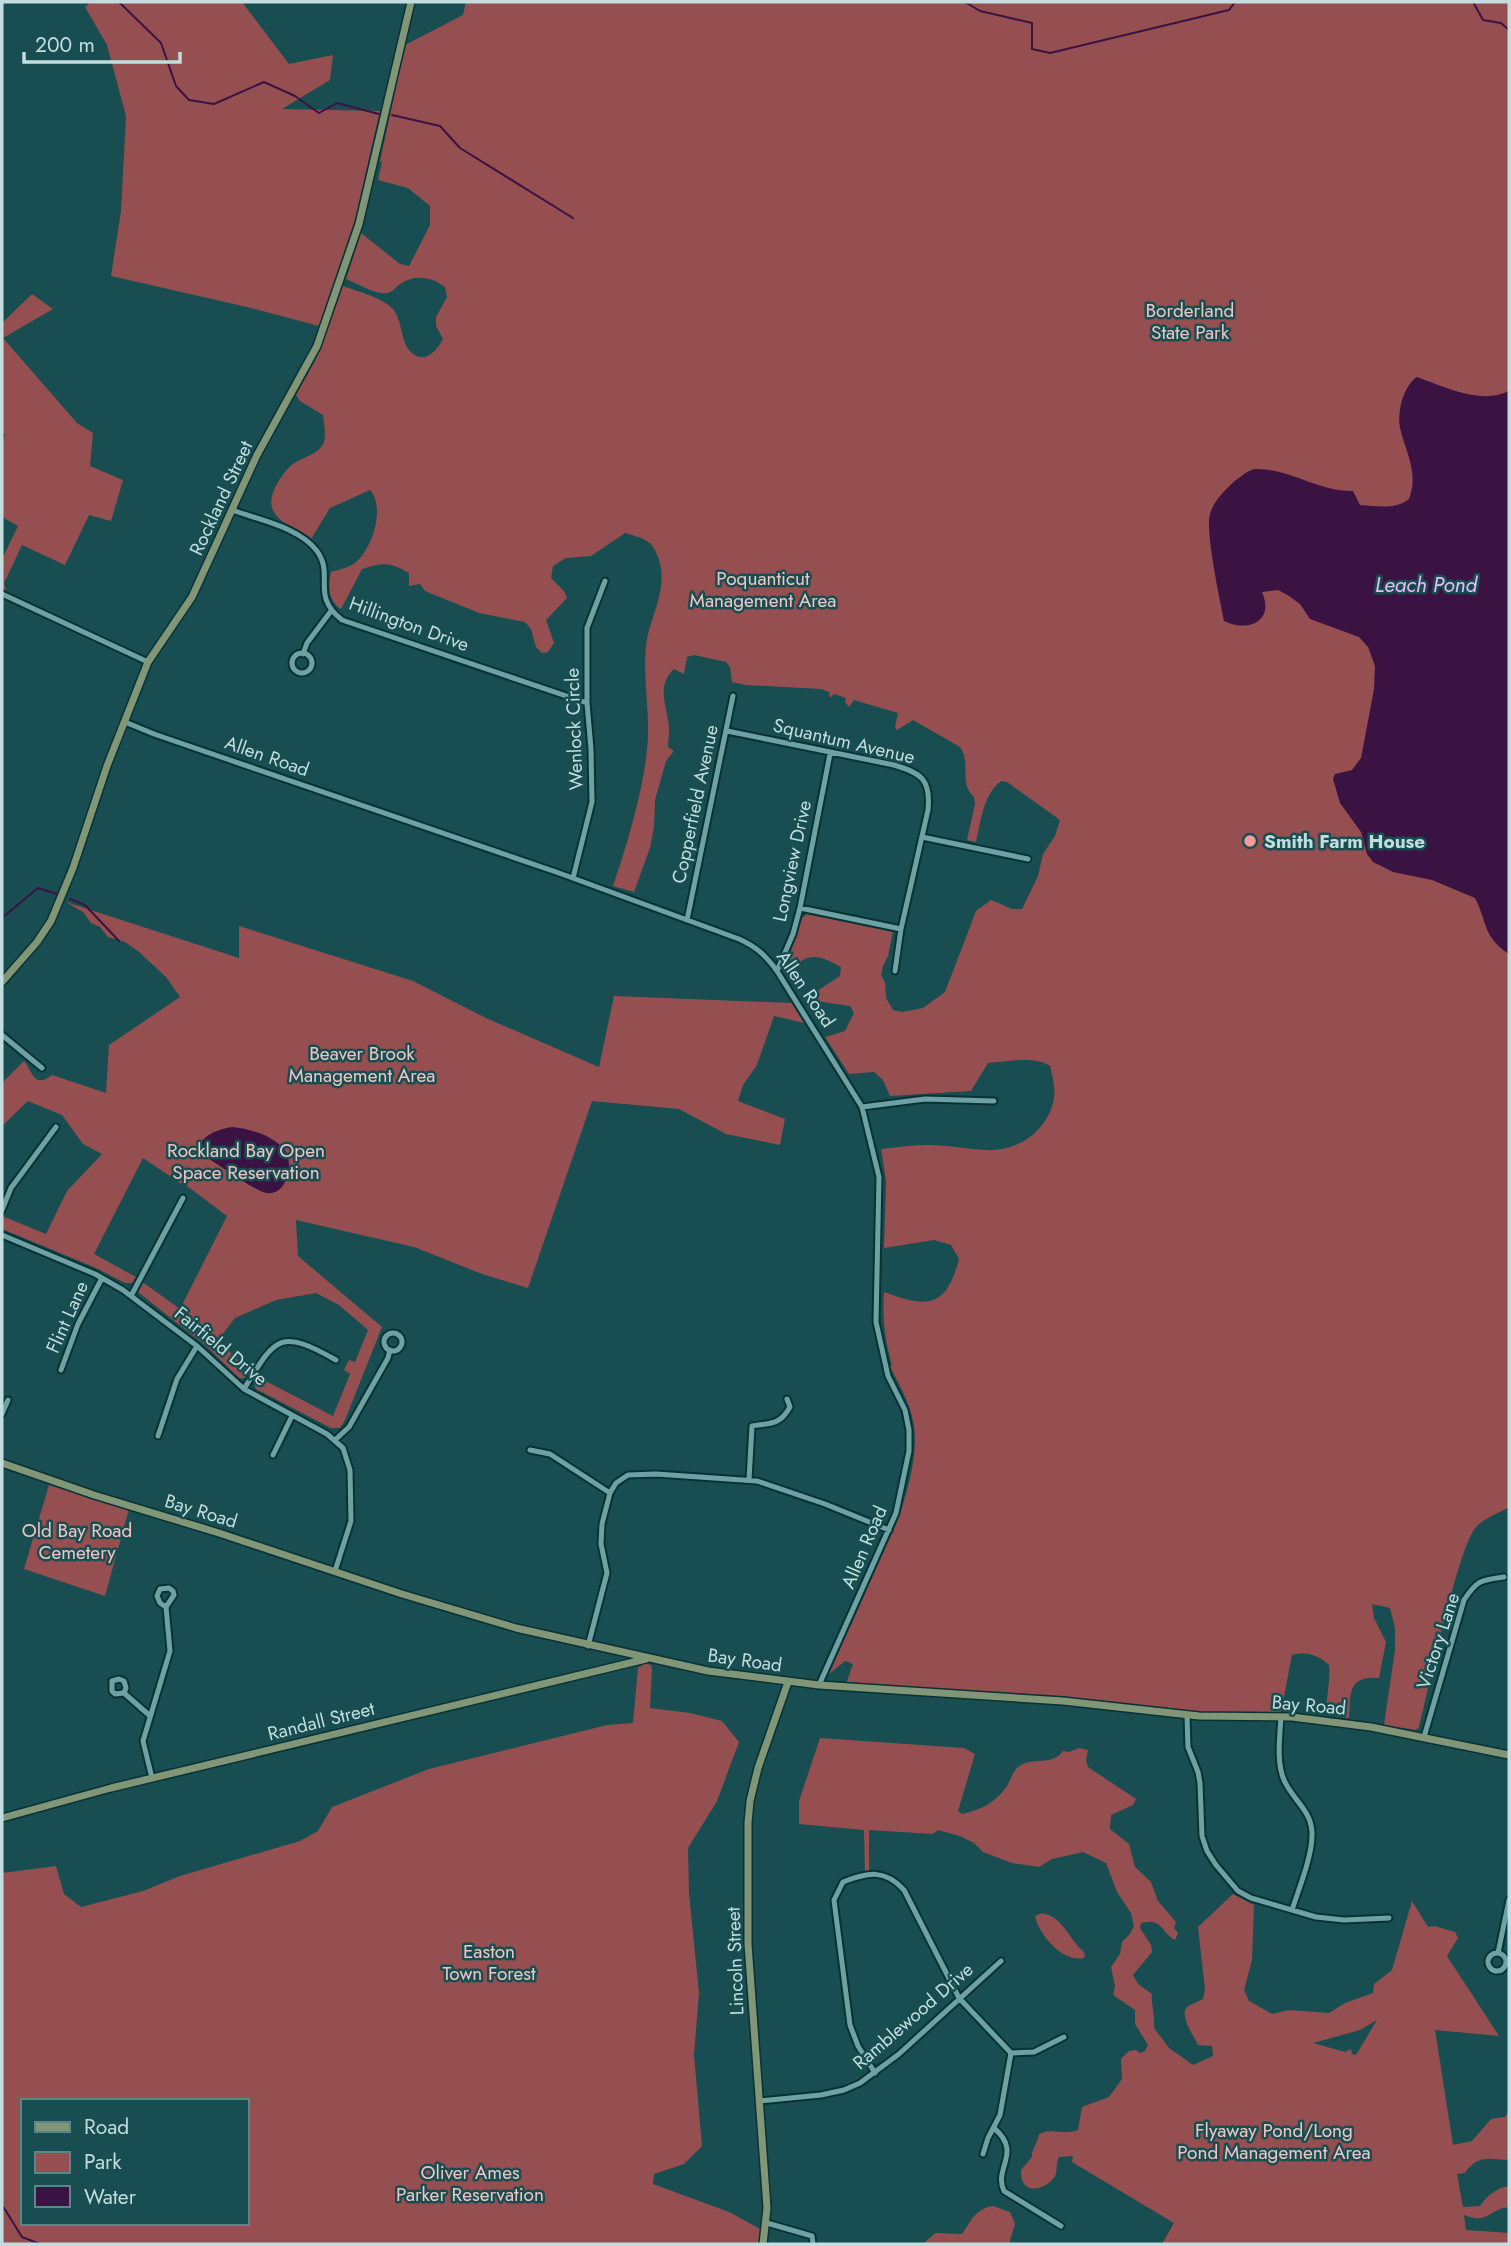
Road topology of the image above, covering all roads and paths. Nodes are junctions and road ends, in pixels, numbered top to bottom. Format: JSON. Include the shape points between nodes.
{"nodes":[{"id":1,"x":411,"y":2,"type":"edge"},
{"id":2,"x":233,"y":510,"type":"junction"},
{"id":3,"x":605,"y":581,"type":"dead end"},
{"id":4,"x":2,"y":594,"type":"edge"},
{"id":5,"x":331,"y":611,"type":"junction"},
{"id":6,"x":303,"y":654,"type":"dead end"},
{"id":7,"x":148,"y":662,"type":"junction"},
{"id":8,"x":733,"y":696,"type":"dead end"},
{"id":9,"x":587,"y":703,"type":"junction"},
{"id":10,"x":125,"y":722,"type":"junction"},
{"id":11,"x":727,"y":731,"type":"junction"},
{"id":12,"x":830,"y":754,"type":"junction"},
{"id":13,"x":922,"y":837,"type":"junction"},
{"id":14,"x":1028,"y":859,"type":"dead end"},
{"id":15,"x":573,"y":878,"type":"junction"},
{"id":16,"x":800,"y":908,"type":"junction"},
{"id":17,"x":687,"y":920,"type":"junction"},
{"id":18,"x":901,"y":929,"type":"junction"},
{"id":19,"x":776,"y":971,"type":"junction"},
{"id":20,"x":895,"y":971,"type":"dead end"},
{"id":21,"x":2,"y":982,"type":"edge"},
{"id":22,"x":2,"y":1035,"type":"edge"},
{"id":23,"x":42,"y":1068,"type":"dead end"},
{"id":24,"x":994,"y":1101,"type":"dead end"},
{"id":25,"x":862,"y":1107,"type":"junction"},
{"id":26,"x":56,"y":1127,"type":"dead end"},
{"id":27,"x":183,"y":1198,"type":"dead end"},
{"id":28,"x":2,"y":1210,"type":"edge"},
{"id":29,"x":2,"y":1235,"type":"edge"},
{"id":30,"x":102,"y":1278,"type":"junction"},
{"id":31,"x":131,"y":1296,"type":"junction"},
{"id":32,"x":197,"y":1346,"type":"junction"},
{"id":33,"x":390,"y":1350,"type":"dead end"},
{"id":34,"x":336,"y":1360,"type":"dead end"},
{"id":35,"x":61,"y":1370,"type":"dead end"},
{"id":36,"x":244,"y":1389,"type":"junction"},
{"id":37,"x":787,"y":1399,"type":"dead end"},
{"id":38,"x":8,"y":1400,"type":"dead end"},
{"id":39,"x":2,"y":1414,"type":"edge"},
{"id":40,"x":292,"y":1416,"type":"junction"},
{"id":41,"x":158,"y":1436,"type":"dead end"},
{"id":42,"x":335,"y":1440,"type":"junction"},
{"id":43,"x":530,"y":1450,"type":"dead end"},
{"id":44,"x":273,"y":1455,"type":"dead end"},
{"id":45,"x":2,"y":1463,"type":"edge"},
{"id":46,"x":749,"y":1480,"type":"junction"},
{"id":47,"x":610,"y":1493,"type":"junction"},
{"id":48,"x":888,"y":1530,"type":"junction"},
{"id":49,"x":335,"y":1571,"type":"junction"},
{"id":50,"x":1504,"y":1577,"type":"dead end"},
{"id":51,"x":166,"y":1607,"type":"dead end"},
{"id":52,"x":588,"y":1646,"type":"junction"},
{"id":53,"x":648,"y":1658,"type":"junction"},
{"id":54,"x":788,"y":1682,"type":"junction"},
{"id":55,"x":819,"y":1685,"type":"junction"},
{"id":56,"x":124,"y":1693,"type":"dead end"},
{"id":57,"x":149,"y":1715,"type":"junction"},
{"id":58,"x":1187,"y":1715,"type":"junction"},
{"id":59,"x":1281,"y":1716,"type":"junction"},
{"id":60,"x":1424,"y":1737,"type":"junction"},
{"id":61,"x":1509,"y":1755,"type":"edge"},
{"id":62,"x":152,"y":1778,"type":"junction"},
{"id":63,"x":2,"y":1818,"type":"edge"},
{"id":64,"x":1509,"y":1900,"type":"edge"},
{"id":65,"x":1292,"y":1910,"type":"junction"},
{"id":66,"x":1389,"y":1918,"type":"dead end"},
{"id":67,"x":1498,"y":1953,"type":"dead end"},
{"id":68,"x":1001,"y":1961,"type":"dead end"},
{"id":69,"x":959,"y":1998,"type":"junction"},
{"id":70,"x":1064,"y":2038,"type":"dead end"},
{"id":71,"x":1011,"y":2053,"type":"junction"},
{"id":72,"x":875,"y":2073,"type":"junction"},
{"id":73,"x":759,"y":2101,"type":"junction"},
{"id":74,"x":994,"y":2128,"type":"junction"},
{"id":75,"x":983,"y":2154,"type":"dead end"},
{"id":76,"x":767,"y":2223,"type":"junction"},
{"id":77,"x":1061,"y":2226,"type":"dead end"},
{"id":78,"x":763,"y":2244,"type":"edge"},
{"id":79,"x":813,"y":2244,"type":"edge"}],
"edges":[{"from":1,"to":2,"type":"street","name":"Rockland Street","via":[[362,215],[322,334]]},
{"from":2,"to":5,"type":"street","name":"Hillington Drive","via":[[309,542],[321,560],[324,598]]},
{"from":2,"to":7,"type":"street","name":"Rockland Street","via":[[192,597]]},
{"from":3,"to":9,"type":"street","name":"Wenlock Circle","via":[[587,628]]},
{"from":4,"to":7,"type":"street"},
{"from":5,"to":6,"type":"street"},
{"from":5,"to":9,"type":"street","name":"Hillington Drive","via":[[342,620]]},
{"from":7,"to":10,"type":"street","name":"Rockland Street"},
{"from":8,"to":11,"type":"street","name":"Copperfield Avenue"},
{"from":9,"to":15,"type":"street","name":"Wenlock Circle","via":[[592,802]]},
{"from":10,"to":15,"type":"street","name":"Allen Road"},
{"from":10,"to":21,"type":"street","name":"Rockland Street","via":[[57,909],[37,942]]},
{"from":11,"to":12,"type":"street","name":"Squantum Avenue"},
{"from":11,"to":17,"type":"street","name":"Copperfield Avenue"},
{"from":12,"to":13,"type":"street","name":"Squantum Avenue","via":[[894,765],[920,776],[929,796]]},
{"from":12,"to":16,"type":"street","name":"Longview Drive"},
{"from":13,"to":14,"type":"street"},
{"from":13,"to":18,"type":"street","name":"Squantum Avenue"},
{"from":15,"to":17,"type":"street","name":"Allen Road"},
{"from":16,"to":18,"type":"street"},
{"from":16,"to":19,"type":"street","name":"Longview Drive"},
{"from":17,"to":19,"type":"street","name":"Allen Road","via":[[755,947]]},
{"from":18,"to":20,"type":"street","name":"Squantum Avenue"},
{"from":19,"to":25,"type":"street","name":"Allen Road"},
{"from":22,"to":23,"type":"street"},
{"from":24,"to":25,"type":"street","via":[[925,1098]]},
{"from":25,"to":48,"type":"street","name":"Allen Road","via":[[878,1177],[876,1322],[888,1376],[905,1410],[909,1430],[900,1502]]},
{"from":26,"to":28,"type":"street","via":[[11,1188]]},
{"from":27,"to":31,"type":"street"},
{"from":29,"to":30,"type":"street","name":"Fairfield Drive"},
{"from":30,"to":31,"type":"street","name":"Fairfield Drive"},
{"from":30,"to":35,"type":"street","name":"Flint Lane"},
{"from":31,"to":32,"type":"street","name":"Fairfield Drive"},
{"from":32,"to":36,"type":"street","name":"Fairfield Drive"},
{"from":32,"to":41,"type":"street","via":[[177,1380]]},
{"from":33,"to":42,"type":"street","via":[[349,1427]]},
{"from":34,"to":36,"type":"street","via":[[299,1342],[280,1342],[266,1353]]},
{"from":36,"to":40,"type":"street","name":"Fairfield Drive"},
{"from":37,"to":46,"type":"street","via":[[790,1406],[785,1417],[752,1426]]},
{"from":38,"to":39,"type":"street"},
{"from":40,"to":42,"type":"street","name":"Fairfield Drive"},
{"from":40,"to":44,"type":"street"},
{"from":42,"to":49,"type":"street","via":[[349,1464],[351,1511]]},
{"from":43,"to":47,"type":"street","via":[[550,1454]]},
{"from":45,"to":49,"type":"street","name":"Bay Road"},
{"from":46,"to":47,"type":"street","via":[[636,1473],[622,1478]]},
{"from":46,"to":48,"type":"street","via":[[815,1500]]},
{"from":47,"to":52,"type":"street","via":[[601,1544],[607,1573]]},
{"from":48,"to":55,"type":"street","name":"Allen Road"},
{"from":49,"to":52,"type":"street","name":"Bay Road"},
{"from":50,"to":60,"type":"street","name":"Victory Lane","via":[[1482,1580],[1464,1600]]},
{"from":51,"to":57,"type":"street","via":[[170,1651]]},
{"from":52,"to":53,"type":"street","name":"Bay Road"},
{"from":53,"to":54,"type":"street","name":"Bay Road"},
{"from":53,"to":62,"type":"street","name":"Randall Street"},
{"from":54,"to":55,"type":"street","name":"Bay Road"},
{"from":54,"to":73,"type":"street","name":"Lincoln Street","via":[[758,1768],[748,1823],[748,1944]]},
{"from":55,"to":58,"type":"street","name":"Bay Road","via":[[1063,1701]]},
{"from":56,"to":57,"type":"street"},
{"from":57,"to":62,"type":"street","via":[[143,1741]]},
{"from":58,"to":59,"type":"street","name":"Bay Road"},
{"from":58,"to":65,"type":"street","via":[[1188,1747],[1198,1772],[1200,1824],[1208,1851],[1248,1898]]},
{"from":59,"to":60,"type":"street","name":"Bay Road"},
{"from":59,"to":65,"type":"street","via":[[1281,1772],[1307,1812],[1312,1830]]},
{"from":60,"to":61,"type":"street","name":"Bay Road"},
{"from":62,"to":63,"type":"street","name":"Randall Street"},
{"from":64,"to":67,"type":"street"},
{"from":65,"to":66,"type":"street","via":[[1344,1920]]},
{"from":68,"to":69,"type":"street","name":"Ramblewood Drive"},
{"from":69,"to":71,"type":"street"},
{"from":69,"to":72,"type":"street","name":"Ramblewood Drive"},
{"from":69,"to":72,"type":"street","via":[[894,1880],[869,1875],[843,1882],[834,1900],[850,2025]]},
{"from":70,"to":71,"type":"street","via":[[1034,2052]]},
{"from":71,"to":74,"type":"street"},
{"from":72,"to":73,"type":"street","name":"Ramblewood Drive","via":[[844,2090]]},
{"from":73,"to":76,"type":"street","name":"Lincoln Street"},
{"from":74,"to":75,"type":"street"},
{"from":74,"to":77,"type":"street","via":[[1008,2146],[1004,2191]]},
{"from":76,"to":78,"type":"street","name":"Lincoln Street"},
{"from":76,"to":79,"type":"street","via":[[812,2236]]}]}
